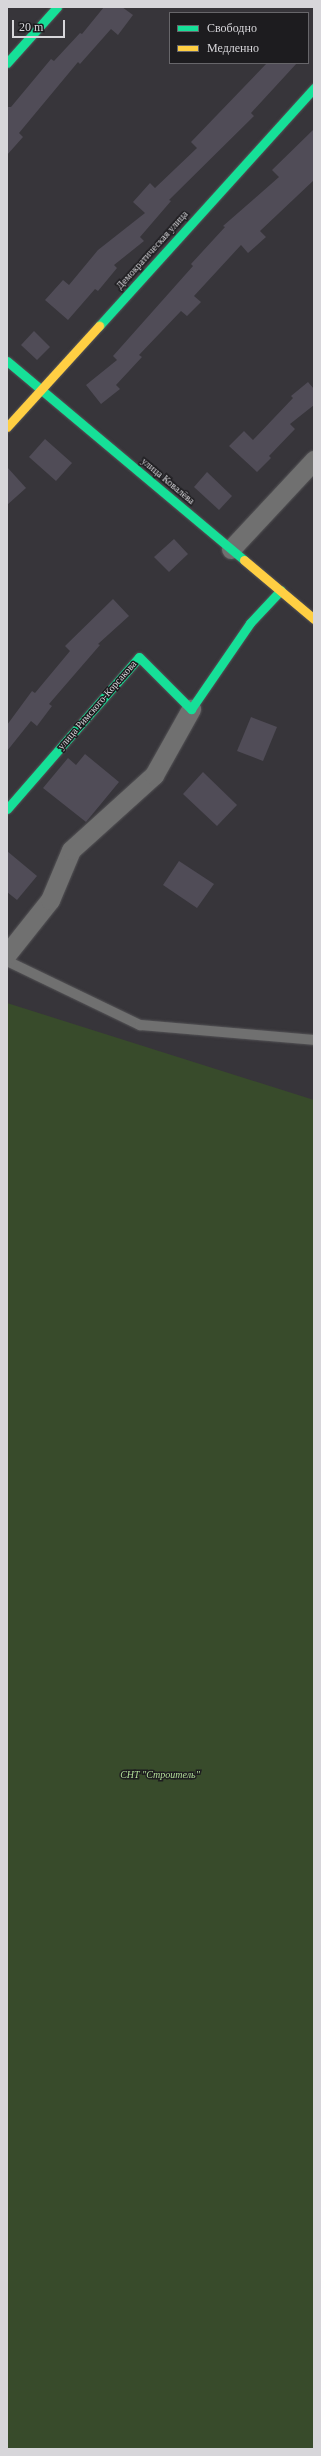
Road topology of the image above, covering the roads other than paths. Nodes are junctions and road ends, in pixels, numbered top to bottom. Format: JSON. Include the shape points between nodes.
{"nodes":[{"id":1,"x":56,"y":7,"type":"edge"},
{"id":2,"x":7,"y":63,"type":"edge"},
{"id":3,"x":314,"y":88,"type":"edge"},
{"id":4,"x":7,"y":361,"type":"edge"},
{"id":5,"x":42,"y":390,"type":"junction"},
{"id":6,"x":7,"y":427,"type":"edge"},
{"id":7,"x":314,"y":460,"type":"edge"},
{"id":8,"x":231,"y":549,"type":"junction"},
{"id":9,"x":281,"y":590,"type":"junction"},
{"id":10,"x":314,"y":619,"type":"edge"},
{"id":11,"x":191,"y":709,"type":"junction"},
{"id":12,"x":7,"y":809,"type":"edge"},
{"id":13,"x":7,"y":954,"type":"edge"},
{"id":14,"x":7,"y":962,"type":"edge"},
{"id":15,"x":314,"y":1040,"type":"edge"}],
"edges":[{"from":1,"to":2,"type":"street"},
{"from":3,"to":5,"type":"street","name":"Демократическая улица"},
{"from":4,"to":5,"type":"street","name":"улица Ковалёва"},
{"from":5,"to":6,"type":"street","name":"Демократическая улица"},
{"from":5,"to":8,"type":"street","name":"улица Ковалёва"},
{"from":7,"to":8,"type":"street"},
{"from":8,"to":9,"type":"street","name":"улица Ковалёва"},
{"from":9,"to":10,"type":"street","name":"улица Ковалёва"},
{"from":9,"to":11,"type":"street","via":[[250,624]]},
{"from":11,"to":12,"type":"street","name":"улица Римского-Корсакова","via":[[139,657]]},
{"from":11,"to":13,"type":"street","via":[[154,775],[71,850],[50,900]]},
{"from":14,"to":15,"type":"lane","via":[[140,1025]]}]}
